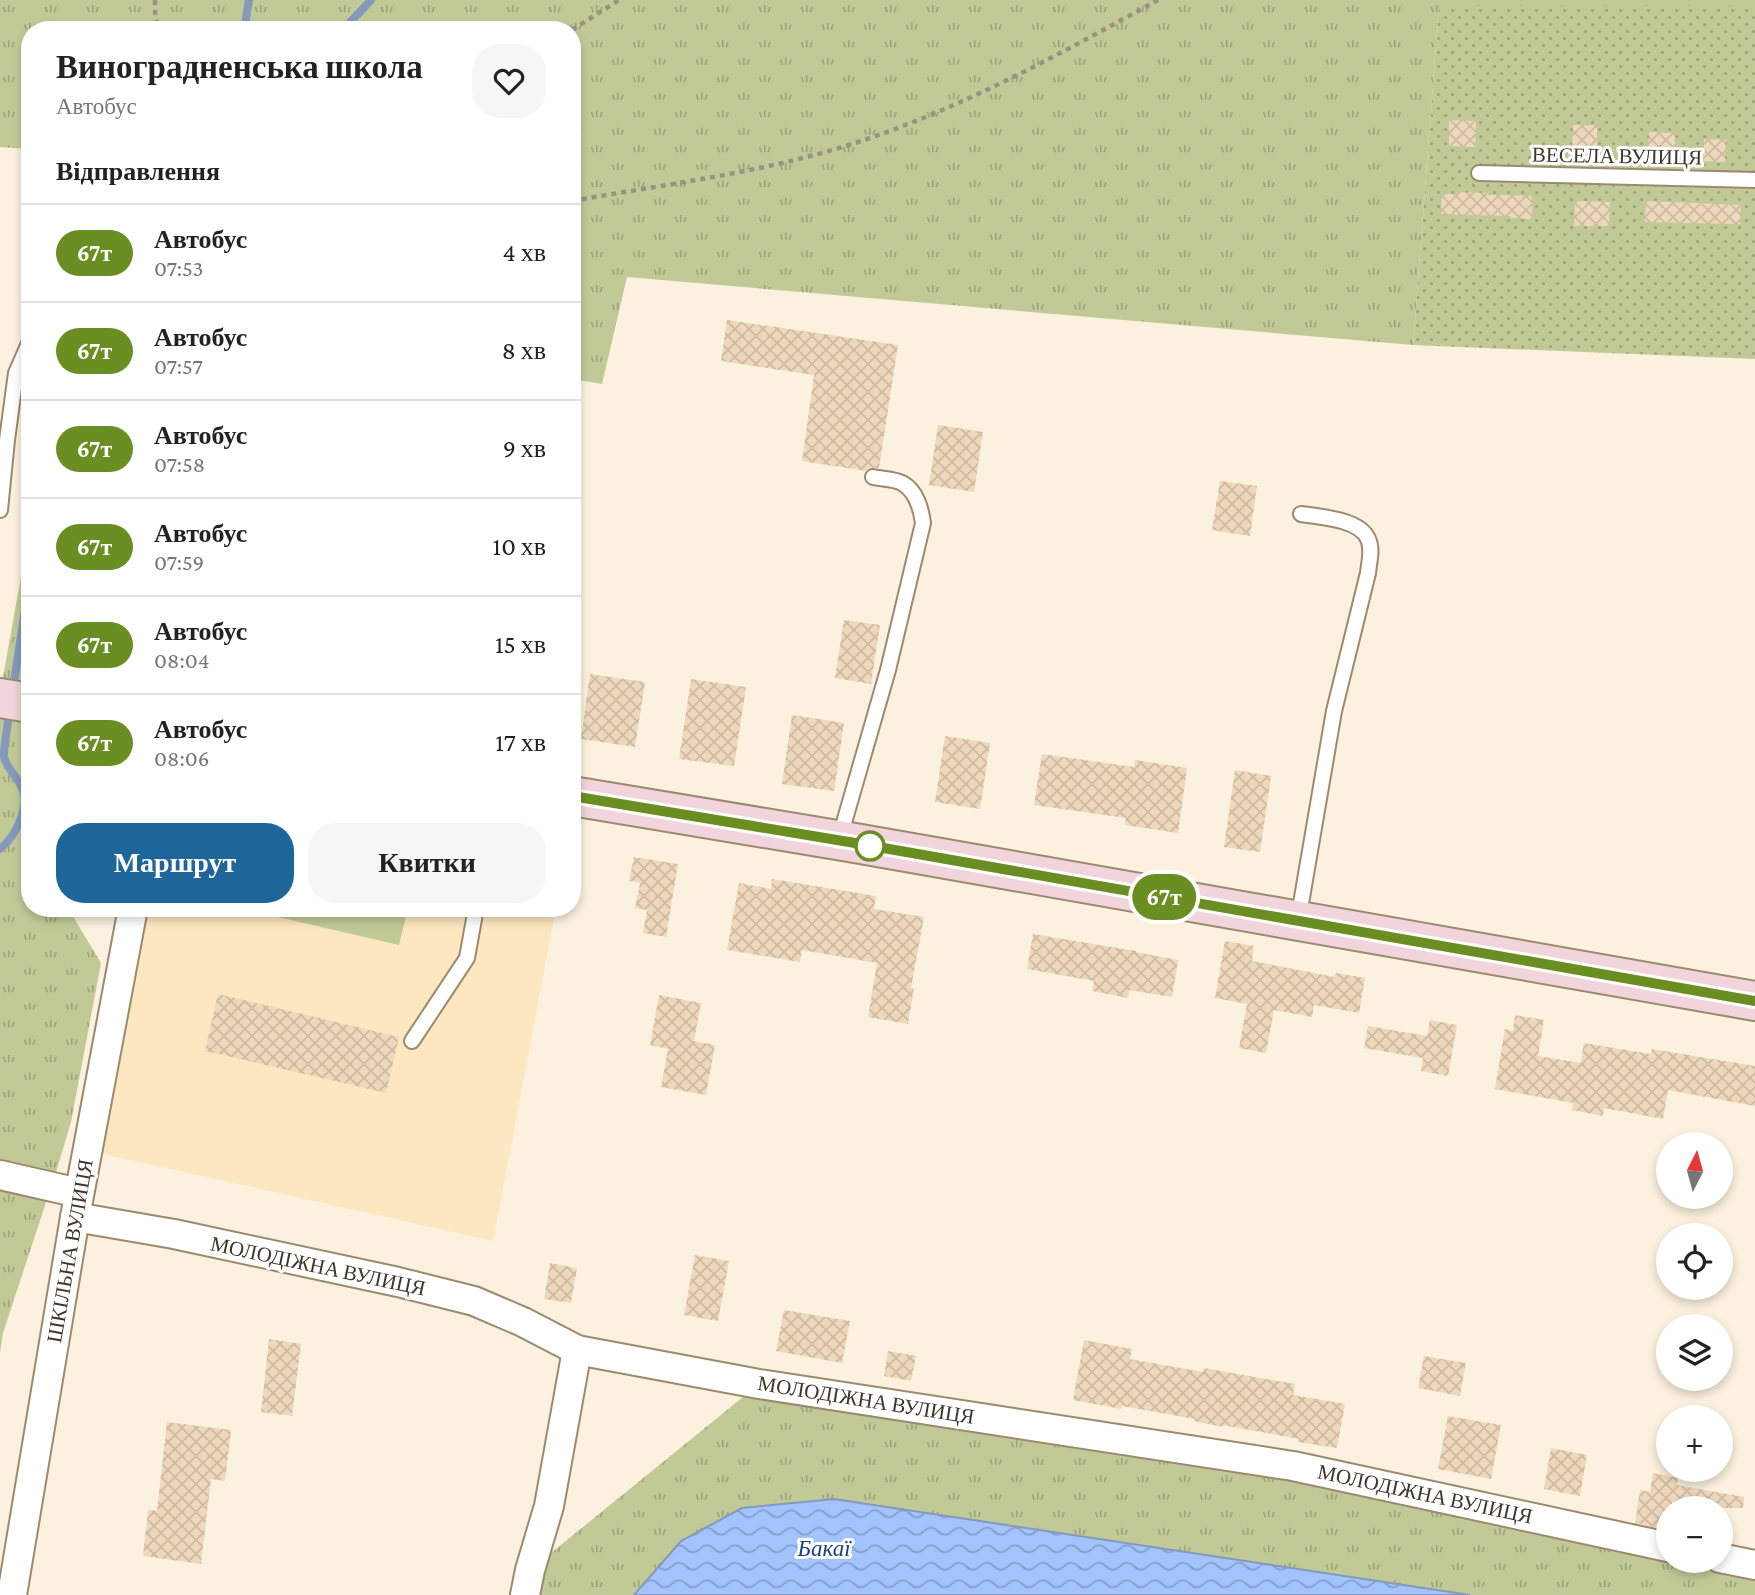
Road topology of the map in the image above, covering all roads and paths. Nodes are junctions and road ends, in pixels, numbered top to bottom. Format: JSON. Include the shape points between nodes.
{"nodes":[{"id":1,"x":155,"y":0,"type":"edge"},
{"id":2,"x":619,"y":0,"type":"edge"},
{"id":3,"x":1158,"y":0,"type":"edge"},
{"id":4,"x":156,"y":21,"type":"edge"},
{"id":5,"x":581,"y":24,"type":"edge"},
{"id":6,"x":1479,"y":173,"type":"dead end"},
{"id":7,"x":1755,"y":180,"type":"edge"},
{"id":8,"x":581,"y":199,"type":"edge"},
{"id":9,"x":21,"y":362,"type":"edge"},
{"id":10,"x":873,"y":477,"type":"dead end"},
{"id":11,"x":0,"y":510,"type":"edge"},
{"id":12,"x":1301,"y":514,"type":"dead end"},
{"id":13,"x":0,"y":698,"type":"edge"},
{"id":14,"x":21,"y":701,"type":"edge"},
{"id":15,"x":581,"y":798,"type":"edge"},
{"id":16,"x":839,"y":842,"type":"junction"},
{"id":17,"x":131,"y":917,"type":"edge"},
{"id":18,"x":474,"y":917,"type":"edge"},
{"id":19,"x":1298,"y":921,"type":"junction"},
{"id":20,"x":1755,"y":1001,"type":"edge"},
{"id":21,"x":412,"y":1041,"type":"dead end"},
{"id":22,"x":0,"y":1175,"type":"edge"},
{"id":23,"x":77,"y":1205,"type":"junction"},
{"id":24,"x":578,"y":1350,"type":"junction"},
{"id":25,"x":1656,"y":1544,"type":"edge"},
{"id":26,"x":1733,"y":1561,"type":"edge"},
{"id":27,"x":1755,"y":1565,"type":"edge"},
{"id":28,"x":12,"y":1595,"type":"edge"},
{"id":29,"x":525,"y":1595,"type":"edge"}],
"edges":[{"from":1,"to":4,"type":"path"},
{"from":2,"to":5,"type":"path"},
{"from":3,"to":8,"type":"path","via":[[968,99],[839,148],[745,172]]},
{"from":6,"to":7,"type":"lane","name":"ВЕСЕЛА ВУЛИЦЯ"},
{"from":9,"to":11,"type":"lane"},
{"from":10,"to":16,"type":"lane","via":[[902,483],[912,492],[923,523],[888,670]]},
{"from":12,"to":19,"type":"lane","via":[[1344,521],[1361,529],[1370,549],[1334,711]]},
{"from":13,"to":14,"type":"street"},
{"from":15,"to":16,"type":"street"},
{"from":16,"to":19,"type":"street"},
{"from":17,"to":23,"type":"street","name":"ШКІЛЬНА ВУЛИЦЯ"},
{"from":18,"to":21,"type":"lane","via":[[467,958]]},
{"from":19,"to":20,"type":"street"},
{"from":22,"to":23,"type":"street","name":"МОЛОДІЖНА ВУЛИЦЯ"},
{"from":23,"to":24,"type":"street","name":"МОЛОДІЖНА ВУЛИЦЯ","via":[[174,1234],[474,1301]]},
{"from":23,"to":28,"type":"street","name":"ШКІЛЬНА ВУЛИЦЯ"},
{"from":24,"to":25,"type":"street","name":"МОЛОДІЖНА ВУЛИЦЯ","via":[[759,1384],[1293,1466]]},
{"from":24,"to":29,"type":"street","via":[[549,1506]]},
{"from":26,"to":27,"type":"street"}]}
